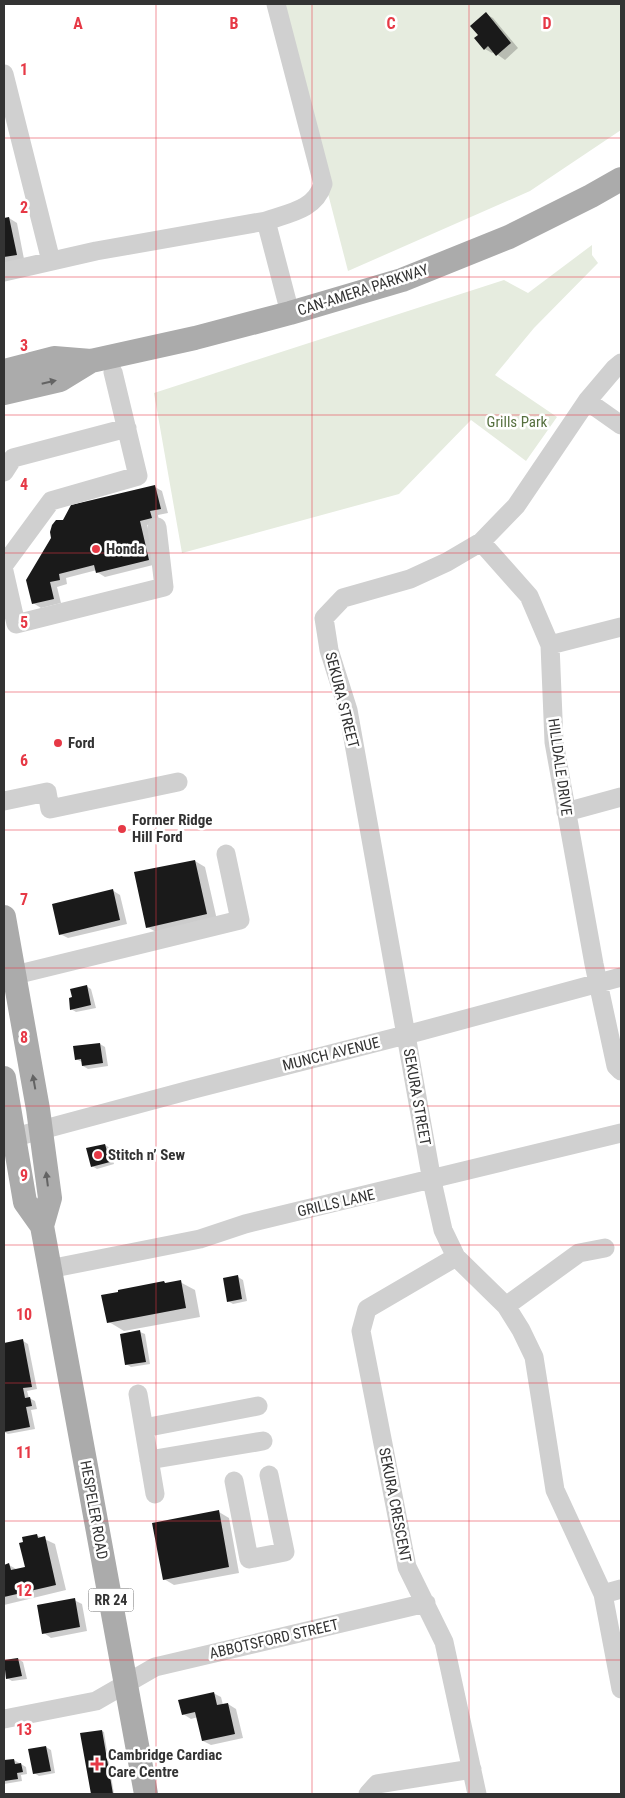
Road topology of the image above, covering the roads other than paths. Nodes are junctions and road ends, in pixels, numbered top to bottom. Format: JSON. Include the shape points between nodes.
{"nodes":[{"id":1,"x":276,"y":4,"type":"edge"},
{"id":2,"x":4,"y":74,"type":"edge"},
{"id":3,"x":621,"y":179,"type":"edge"},
{"id":4,"x":266,"y":221,"type":"junction"},
{"id":5,"x":51,"y":261,"type":"junction"},
{"id":6,"x":4,"y":272,"type":"edge"},
{"id":7,"x":290,"y":313,"type":"junction"},
{"id":8,"x":91,"y":361,"type":"junction"},
{"id":9,"x":621,"y":363,"type":"edge"},
{"id":10,"x":4,"y":371,"type":"edge"},
{"id":11,"x":113,"y":372,"type":"dead end"},
{"id":12,"x":4,"y":393,"type":"edge"},
{"id":13,"x":587,"y":401,"type":"junction"},
{"id":14,"x":621,"y":425,"type":"edge"},
{"id":15,"x":127,"y":428,"type":"junction"},
{"id":16,"x":4,"y":472,"type":"edge"},
{"id":17,"x":157,"y":527,"type":"dead end"},
{"id":18,"x":480,"y":542,"type":"junction"},
{"id":19,"x":4,"y":565,"type":"edge"},
{"id":20,"x":4,"y":571,"type":"edge"},
{"id":21,"x":621,"y":627,"type":"edge"},
{"id":22,"x":550,"y":645,"type":"junction"},
{"id":23,"x":178,"y":782,"type":"dead end"},
{"id":24,"x":621,"y":797,"type":"edge"},
{"id":25,"x":4,"y":801,"type":"edge"},
{"id":26,"x":566,"y":812,"type":"junction"},
{"id":27,"x":226,"y":854,"type":"dead end"},
{"id":28,"x":4,"y":917,"type":"edge"},
{"id":29,"x":15,"y":975,"type":"junction"},
{"id":30,"x":621,"y":977,"type":"edge"},
{"id":31,"x":598,"y":983,"type":"junction"},
{"id":32,"x":406,"y":1035,"type":"junction"},
{"id":33,"x":621,"y":1071,"type":"edge"},
{"id":34,"x":4,"y":1078,"type":"edge"},
{"id":35,"x":41,"y":1131,"type":"junction"},
{"id":36,"x":621,"y":1133,"type":"edge"},
{"id":37,"x":9,"y":1139,"type":"edge"},
{"id":38,"x":432,"y":1180,"type":"junction"},
{"id":39,"x":42,"y":1226,"type":"junction"},
{"id":40,"x":605,"y":1248,"type":"dead end"},
{"id":41,"x":456,"y":1257,"type":"junction"},
{"id":42,"x":50,"y":1269,"type":"junction"},
{"id":43,"x":506,"y":1306,"type":"junction"},
{"id":44,"x":138,"y":1394,"type":"dead end"},
{"id":45,"x":258,"y":1406,"type":"dead end"},
{"id":46,"x":144,"y":1428,"type":"junction"},
{"id":47,"x":264,"y":1441,"type":"dead end"},
{"id":48,"x":149,"y":1460,"type":"junction"},
{"id":49,"x":269,"y":1475,"type":"dead end"},
{"id":50,"x":234,"y":1481,"type":"dead end"},
{"id":51,"x":156,"y":1494,"type":"dead end"},
{"id":52,"x":621,"y":1589,"type":"edge"},
{"id":53,"x":603,"y":1594,"type":"junction"},
{"id":54,"x":426,"y":1603,"type":"junction"},
{"id":55,"x":126,"y":1683,"type":"junction"},
{"id":56,"x":621,"y":1688,"type":"edge"},
{"id":57,"x":4,"y":1719,"type":"edge"},
{"id":58,"x":472,"y":1769,"type":"junction"},
{"id":59,"x":146,"y":1794,"type":"edge"},
{"id":60,"x":368,"y":1794,"type":"edge"},
{"id":61,"x":477,"y":1794,"type":"edge"}],
"edges":[{"from":1,"to":4,"type":"street","via":[[323,184],[320,194],[310,205]]},
{"from":2,"to":5,"type":"street"},
{"from":3,"to":7,"type":"main road","name":"CAN-AMERA PARKWAY","via":[[509,237],[402,280]]},
{"from":4,"to":5,"type":"street"},
{"from":4,"to":7,"type":"street"},
{"from":5,"to":6,"type":"street"},
{"from":7,"to":8,"type":"main road","name":"CAN-AMERA PARKWAY"},
{"from":8,"to":10,"type":"main road","name":"CAN-AMERA PARKWAY","via":[[54,358]]},
{"from":12,"to":8,"type":"main road","name":"CAN-AMERA PARKWAY","one_way":true,"via":[[60,380]]},
{"from":9,"to":13,"type":"street","name":"SEKURA STREET"},
{"from":11,"to":15,"type":"street"},
{"from":13,"to":14,"type":"street"},
{"from":13,"to":18,"type":"street","name":"SEKURA STREET","via":[[516,506]]},
{"from":15,"to":16,"type":"street","via":[[13,458]]},
{"from":15,"to":19,"type":"street","via":[[138,476],[51,500]]},
{"from":17,"to":20,"type":"street","via":[[164,587],[16,624]]},
{"from":18,"to":22,"type":"street","name":"HILLDALE DRIVE","via":[[529,596]]},
{"from":18,"to":32,"type":"street","name":"SEKURA STREET","via":[[410,579],[343,598],[324,618],[329,650],[348,710]]},
{"from":21,"to":22,"type":"street"},
{"from":22,"to":26,"type":"street","name":"HILLDALE DRIVE","via":[[554,742]]},
{"from":23,"to":25,"type":"street","via":[[50,809],[47,792]]},
{"from":24,"to":26,"type":"street"},
{"from":26,"to":31,"type":"street","name":"HILLDALE DRIVE"},
{"from":27,"to":29,"type":"street","via":[[240,920]]},
{"from":28,"to":29,"type":"main road","name":"HESPELER ROAD","number":"RR 24"},
{"from":35,"to":29,"type":"main road","name":"HESPELER ROAD","number":"RR 24","one_way":true},
{"from":30,"to":31,"type":"street","name":"MUNCH AVENUE"},
{"from":31,"to":32,"type":"street","name":"MUNCH AVENUE"},
{"from":31,"to":33,"type":"street","name":"HILLDALE DRIVE","via":[[616,1066]]},
{"from":32,"to":35,"type":"street","name":"MUNCH AVENUE"},
{"from":32,"to":38,"type":"street","name":"SEKURA STREET"},
{"from":34,"to":37,"type":"main road","name":"HESPELER ROAD","number":"RR 24"},
{"from":35,"to":37,"type":"street","name":"MUNCH AVENUE"},
{"from":39,"to":35,"type":"main road","name":"HESPELER ROAD","number":"RR 24","one_way":true,"via":[[50,1198]]},
{"from":36,"to":38,"type":"street","name":"GRILLS LANE"},
{"from":37,"to":39,"type":"main road","name":"HESPELER ROAD","number":"RR 24","via":[[26,1202]]},
{"from":38,"to":41,"type":"street","via":[[444,1230]]},
{"from":38,"to":42,"type":"street","name":"GRILLS LANE","via":[[245,1224],[200,1239]]},
{"from":39,"to":42,"type":"main road","name":"HESPELER ROAD","number":"RR 24"},
{"from":40,"to":43,"type":"street","via":[[579,1253]]},
{"from":41,"to":43,"type":"street"},
{"from":41,"to":54,"type":"street","name":"SEKURA CRESCENT","via":[[367,1309],[361,1331],[407,1567]]},
{"from":42,"to":55,"type":"main road","name":"HESPELER ROAD","number":"RR 24"},
{"from":43,"to":53,"type":"street","via":[[534,1357],[555,1490]]},
{"from":44,"to":46,"type":"street"},
{"from":45,"to":46,"type":"street"},
{"from":46,"to":48,"type":"street"},
{"from":47,"to":48,"type":"street"},
{"from":48,"to":51,"type":"street"},
{"from":49,"to":50,"type":"street","via":[[286,1552],[248,1559]]},
{"from":52,"to":53,"type":"street"},
{"from":53,"to":56,"type":"street"},
{"from":54,"to":55,"type":"street","name":"ABBOTSFORD STREET","via":[[155,1667]]},
{"from":54,"to":58,"type":"street","name":"SEKURA CRESCENT","via":[[444,1642]]},
{"from":55,"to":57,"type":"street","name":"ABBOTSFORD STREET","via":[[96,1700]]},
{"from":55,"to":59,"type":"main road","name":"HESPELER ROAD","number":"RR 24"},
{"from":58,"to":60,"type":"street","via":[[377,1784]]},
{"from":58,"to":61,"type":"street","name":"SEKURA CRESCENT"}]}
